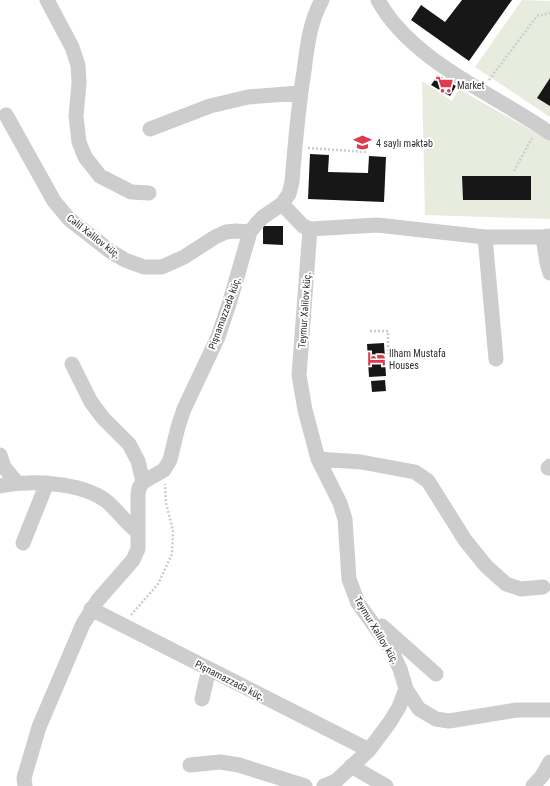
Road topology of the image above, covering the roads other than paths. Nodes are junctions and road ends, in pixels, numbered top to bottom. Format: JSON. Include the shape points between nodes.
{"nodes":[{"id":1,"x":48,"y":0,"type":"edge"},
{"id":2,"x":378,"y":0,"type":"edge"},
{"id":3,"x":319,"y":1,"type":"edge"},
{"id":4,"x":300,"y":93,"type":"junction"},
{"id":5,"x":6,"y":115,"type":"dead end"},
{"id":6,"x":150,"y":129,"type":"dead end"},
{"id":7,"x":544,"y":129,"type":"edge"},
{"id":8,"x":149,"y":193,"type":"dead end"},
{"id":9,"x":282,"y":204,"type":"junction"},
{"id":10,"x":310,"y":229,"type":"junction"},
{"id":11,"x":250,"y":232,"type":"junction"},
{"id":12,"x":547,"y":236,"type":"edge"},
{"id":13,"x":485,"y":237,"type":"junction"},
{"id":14,"x":550,"y":273,"type":"edge"},
{"id":15,"x":496,"y":359,"type":"dead end"},
{"id":16,"x":72,"y":364,"type":"dead end"},
{"id":17,"x":0,"y":455,"type":"edge"},
{"id":18,"x":318,"y":459,"type":"junction"},
{"id":19,"x":143,"y":482,"type":"junction"},
{"id":20,"x":18,"y":483,"type":"junction"},
{"id":21,"x":47,"y":483,"type":"junction"},
{"id":22,"x":0,"y":486,"type":"edge"},
{"id":23,"x":138,"y":532,"type":"junction"},
{"id":24,"x":23,"y":543,"type":"dead end"},
{"id":25,"x":544,"y":587,"type":"dead end"},
{"id":26,"x":91,"y":609,"type":"junction"},
{"id":27,"x":367,"y":615,"type":"junction"},
{"id":28,"x":209,"y":669,"type":"junction"},
{"id":29,"x":436,"y":674,"type":"dead end"},
{"id":30,"x":406,"y":689,"type":"junction"},
{"id":31,"x":202,"y":699,"type":"dead end"},
{"id":32,"x":550,"y":710,"type":"edge"},
{"id":33,"x":369,"y":750,"type":"junction"},
{"id":34,"x":550,"y":762,"type":"edge"},
{"id":35,"x":190,"y":765,"type":"dead end"},
{"id":36,"x":351,"y":766,"type":"junction"},
{"id":37,"x":24,"y":786,"type":"edge"},
{"id":38,"x":305,"y":786,"type":"edge"},
{"id":39,"x":324,"y":786,"type":"edge"},
{"id":40,"x":386,"y":786,"type":"edge"},
{"id":41,"x":533,"y":786,"type":"edge"}],
"edges":[{"from":1,"to":8,"type":"street","via":[[72,47],[78,65],[76,116],[79,142],[85,157],[100,176],[131,192]]},
{"from":2,"to":7,"type":"street","via":[[385,13],[417,48]]},
{"from":3,"to":4,"type":"street","via":[[307,47]]},
{"from":4,"to":6,"type":"street","via":[[248,97],[210,106]]},
{"from":4,"to":9,"type":"street","via":[[290,188]]},
{"from":5,"to":11,"type":"street","name":"Cəlil Xəlilov küç.","via":[[54,201],[69,218],[125,260],[144,267],[162,267],[226,232]]},
{"from":9,"to":10,"type":"street","via":[[303,226]]},
{"from":9,"to":11,"type":"street","name":"Pişnamazzadə küç.","via":[[257,222]]},
{"from":10,"to":13,"type":"street","via":[[377,225]]},
{"from":10,"to":18,"type":"street","name":"Teymur Xəlilov küç.","via":[[299,375]]},
{"from":11,"to":19,"type":"street","name":"Pişnamazzadə küç.","via":[[218,336],[184,409],[170,460],[164,470]]},
{"from":12,"to":13,"type":"street"},
{"from":12,"to":14,"type":"street","via":[[547,263]]},
{"from":13,"to":15,"type":"street"},
{"from":16,"to":19,"type":"street","via":[[91,402],[129,444],[138,461]]},
{"from":17,"to":20,"type":"street","via":[[4,467]]},
{"from":18,"to":25,"type":"street","via":[[361,462],[415,472],[428,481],[465,540],[486,566],[506,584],[521,590]]},
{"from":18,"to":27,"type":"street","name":"Teymur Xəlilov küç.","via":[[340,503],[345,519],[349,579],[358,603]]},
{"from":19,"to":23,"type":"street","via":[[138,495]]},
{"from":20,"to":21,"type":"street"},
{"from":20,"to":22,"type":"street"},
{"from":21,"to":23,"type":"street","via":[[82,490],[104,499]]},
{"from":21,"to":24,"type":"street"},
{"from":23,"to":26,"type":"street","via":[[138,549],[133,560]]},
{"from":26,"to":28,"type":"street","name":"Pişnamazzadə küç."},
{"from":26,"to":37,"type":"street","via":[[82,624],[40,727],[24,778]]},
{"from":27,"to":29,"type":"street"},
{"from":27,"to":30,"type":"street","name":"Teymur Xəlilov küç.","via":[[391,649]]},
{"from":28,"to":31,"type":"street"},
{"from":28,"to":33,"type":"street","name":"Pişnamazzadə küç."},
{"from":30,"to":32,"type":"street","name":"Teymur Xəlilov küç.","via":[[419,709],[436,719],[449,721],[517,710]]},
{"from":30,"to":33,"type":"street","via":[[400,707]]},
{"from":33,"to":36,"type":"street"},
{"from":34,"to":41,"type":"street"},
{"from":35,"to":38,"type":"street","via":[[220,762],[239,765]]},
{"from":36,"to":39,"type":"street","via":[[336,781]]},
{"from":36,"to":40,"type":"street"}]}
